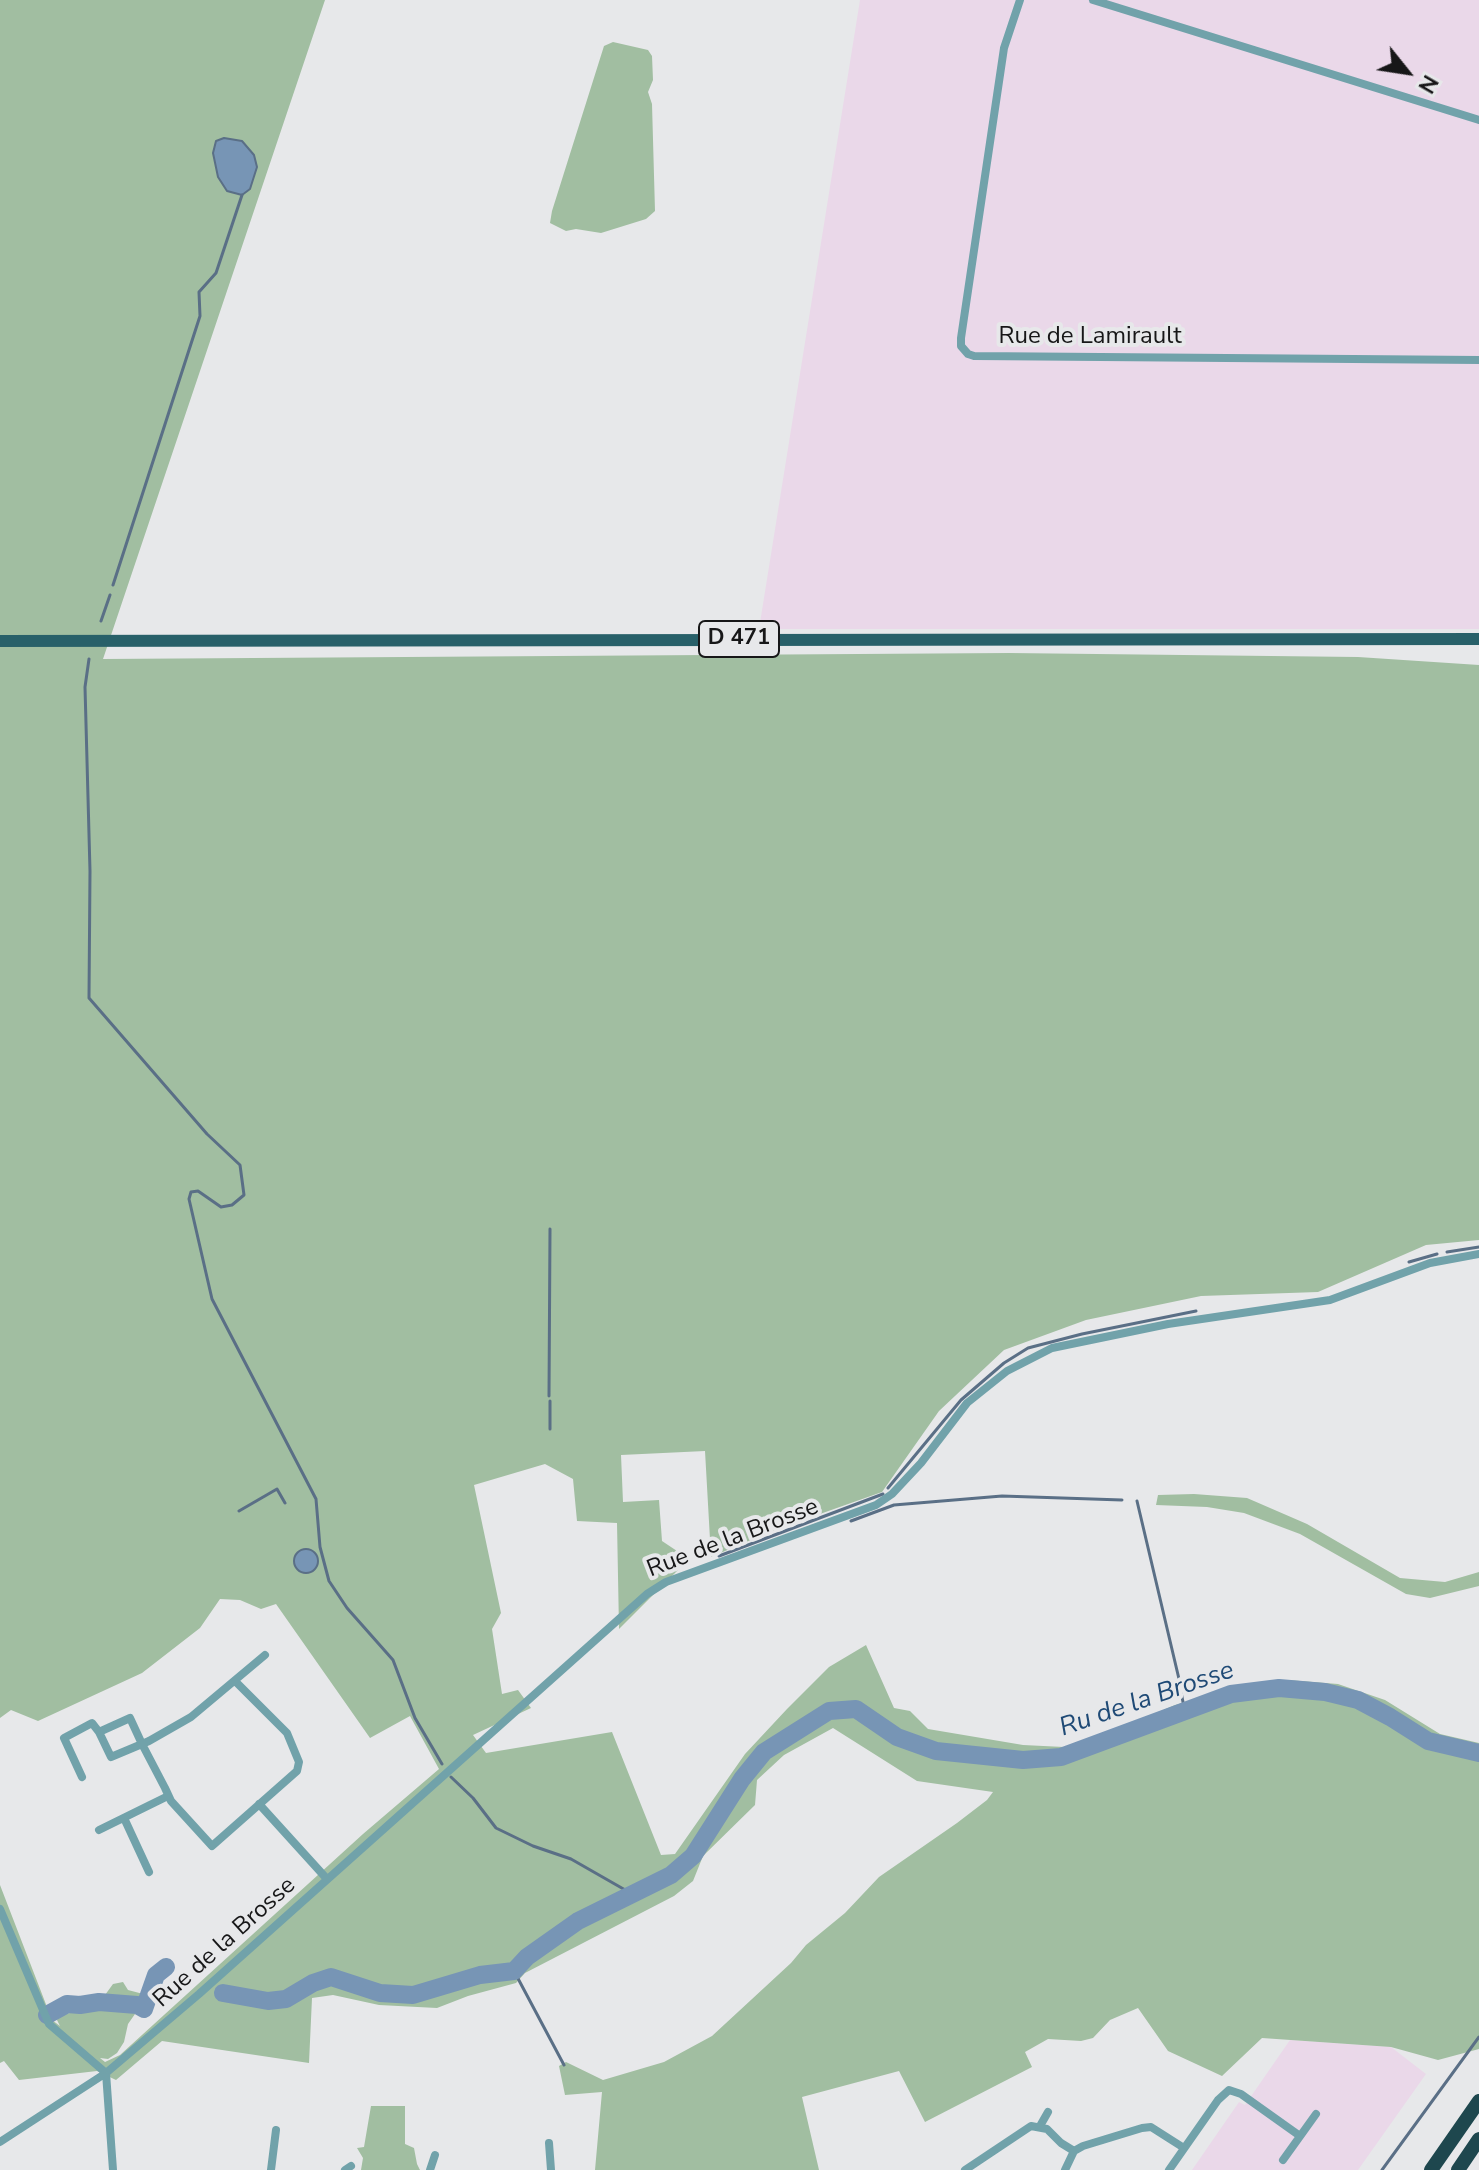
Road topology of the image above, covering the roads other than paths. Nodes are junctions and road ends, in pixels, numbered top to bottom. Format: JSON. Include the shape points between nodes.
{"nodes":[{"id":1,"x":1020,"y":0,"type":"edge"},
{"id":2,"x":1093,"y":0,"type":"edge"},
{"id":3,"x":1479,"y":120,"type":"edge"},
{"id":4,"x":1479,"y":360,"type":"edge"},
{"id":5,"x":1479,"y":639,"type":"edge"},
{"id":6,"x":0,"y":641,"type":"edge"},
{"id":7,"x":1479,"y":1254,"type":"edge"},
{"id":8,"x":265,"y":1655,"type":"dead end"},
{"id":9,"x":235,"y":1681,"type":"junction"},
{"id":10,"x":99,"y":1732,"type":"junction"},
{"id":11,"x":142,"y":1744,"type":"junction"},
{"id":12,"x":82,"y":1777,"type":"dead end"},
{"id":13,"x":168,"y":1796,"type":"junction"},
{"id":14,"x":259,"y":1804,"type":"junction"},
{"id":15,"x":124,"y":1818,"type":"junction"},
{"id":16,"x":99,"y":1830,"type":"dead end"},
{"id":17,"x":149,"y":1872,"type":"dead end"},
{"id":18,"x":327,"y":1879,"type":"junction"},
{"id":19,"x":0,"y":1909,"type":"edge"},
{"id":20,"x":106,"y":2073,"type":"junction"},
{"id":21,"x":1479,"y":2101,"type":"edge"},
{"id":22,"x":1048,"y":2112,"type":"dead end"},
{"id":23,"x":1316,"y":2114,"type":"dead end"},
{"id":24,"x":1040,"y":2126,"type":"junction"},
{"id":25,"x":276,"y":2130,"type":"dead end"},
{"id":26,"x":1300,"y":2136,"type":"junction"},
{"id":27,"x":1479,"y":2139,"type":"edge"},
{"id":28,"x":0,"y":2142,"type":"edge"},
{"id":29,"x":549,"y":2143,"type":"dead end"},
{"id":30,"x":1184,"y":2148,"type":"junction"},
{"id":31,"x":1074,"y":2151,"type":"junction"},
{"id":32,"x":435,"y":2155,"type":"dead end"},
{"id":33,"x":1283,"y":2160,"type":"dead end"},
{"id":34,"x":113,"y":2170,"type":"edge"},
{"id":35,"x":273,"y":2170,"type":"edge"},
{"id":36,"x":430,"y":2170,"type":"edge"},
{"id":37,"x":551,"y":2170,"type":"edge"},
{"id":38,"x":965,"y":2170,"type":"edge"},
{"id":39,"x":1065,"y":2170,"type":"edge"},
{"id":40,"x":1169,"y":2170,"type":"edge"},
{"id":41,"x":1431,"y":2170,"type":"edge"},
{"id":42,"x":1458,"y":2170,"type":"edge"}],
"edges":[{"from":1,"to":4,"type":"street","name":"Rue de Lamirault","via":[[1004,48],[961,338],[968,354]]},
{"from":2,"to":3,"type":"street"},
{"from":5,"to":6,"type":"main road","number":"D 471"},
{"from":7,"to":18,"type":"street","name":"Rue de la Brosse","via":[[1430,1263],[1330,1300],[1052,1348],[1007,1371],[967,1403],[921,1463],[876,1505],[666,1582],[647,1594]]},
{"from":8,"to":9,"type":"street"},
{"from":9,"to":11,"type":"street","via":[[191,1717]]},
{"from":9,"to":14,"type":"street","via":[[287,1733],[299,1762],[297,1771]]},
{"from":10,"to":11,"type":"street","via":[[111,1757]]},
{"from":10,"to":11,"type":"street","via":[[130,1718]]},
{"from":10,"to":12,"type":"street","via":[[92,1723],[64,1738]]},
{"from":11,"to":13,"type":"street"},
{"from":13,"to":14,"type":"street","via":[[212,1846]]},
{"from":13,"to":15,"type":"street"},
{"from":14,"to":18,"type":"street"},
{"from":15,"to":16,"type":"street"},
{"from":15,"to":17,"type":"street"},
{"from":18,"to":20,"type":"street","name":"Rue de la Brosse"},
{"from":19,"to":20,"type":"street","via":[[51,2029]]},
{"from":20,"to":28,"type":"street","name":"Rue de la Brosse"},
{"from":20,"to":34,"type":"street"},
{"from":21,"to":41,"type":"highway"},
{"from":22,"to":24,"type":"street"},
{"from":23,"to":26,"type":"street"},
{"from":24,"to":31,"type":"street"},
{"from":24,"to":38,"type":"street","via":[[1019,2133]]},
{"from":25,"to":35,"type":"street"},
{"from":26,"to":30,"type":"street","via":[[1229,2090]]},
{"from":26,"to":33,"type":"street"},
{"from":27,"to":42,"type":"highway"},
{"from":29,"to":37,"type":"street"},
{"from":30,"to":31,"type":"street","via":[[1151,2127]]},
{"from":30,"to":40,"type":"street"},
{"from":31,"to":39,"type":"street"},
{"from":32,"to":36,"type":"street"}]}
